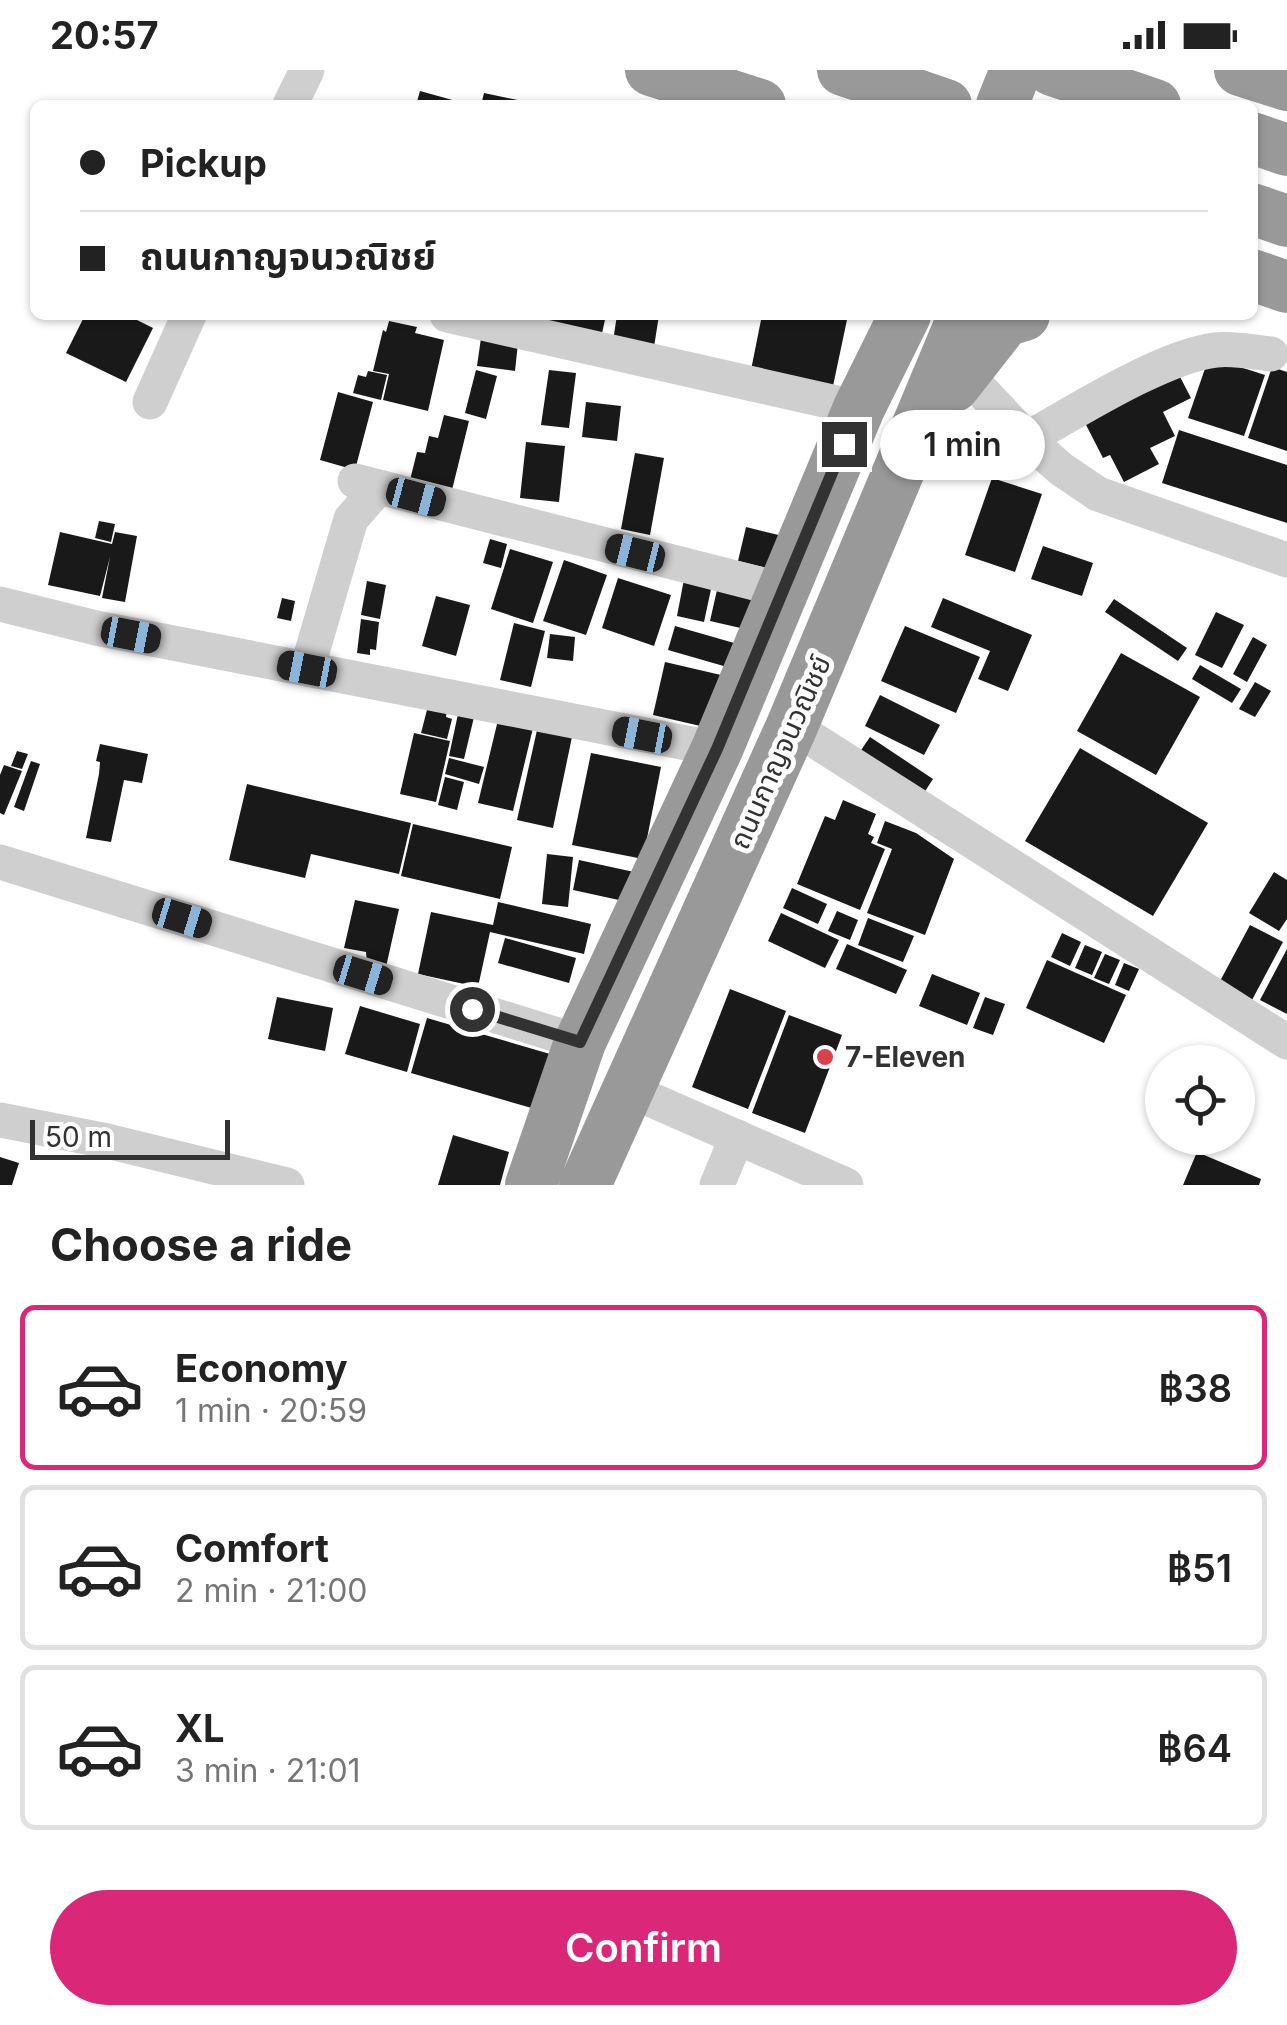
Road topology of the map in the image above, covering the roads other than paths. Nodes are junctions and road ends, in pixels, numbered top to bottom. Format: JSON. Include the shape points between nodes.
{"nodes":[{"id":1,"x":307,"y":70,"type":"edge"},
{"id":2,"x":651,"y":70,"type":"edge"},
{"id":3,"x":843,"y":70,"type":"edge"},
{"id":4,"x":896,"y":70,"type":"edge"},
{"id":5,"x":1016,"y":70,"type":"edge"},
{"id":6,"x":1052,"y":70,"type":"edge"},
{"id":7,"x":1074,"y":70,"type":"edge"},
{"id":8,"x":1240,"y":70,"type":"edge"},
{"id":9,"x":1287,"y":84,"type":"edge"},
{"id":10,"x":1287,"y":99,"type":"edge"},
{"id":11,"x":292,"y":100,"type":"edge"},
{"id":12,"x":742,"y":100,"type":"edge"},
{"id":13,"x":858,"y":100,"type":"edge"},
{"id":14,"x":931,"y":100,"type":"edge"},
{"id":15,"x":1004,"y":100,"type":"edge"},
{"id":16,"x":1059,"y":100,"type":"edge"},
{"id":17,"x":1140,"y":100,"type":"edge"},
{"id":18,"x":1258,"y":104,"type":"edge"},
{"id":19,"x":1258,"y":140,"type":"edge"},
{"id":20,"x":1287,"y":150,"type":"edge"},
{"id":21,"x":1258,"y":211,"type":"edge"},
{"id":22,"x":1287,"y":221,"type":"edge"},
{"id":23,"x":1258,"y":277,"type":"edge"},
{"id":24,"x":1287,"y":287,"type":"edge"},
{"id":25,"x":1258,"y":291,"type":"edge"},
{"id":26,"x":1287,"y":296,"type":"edge"},
{"id":27,"x":187,"y":320,"type":"edge"},
{"id":28,"x":469,"y":320,"type":"edge"},
{"id":29,"x":885,"y":320,"type":"edge"},
{"id":30,"x":903,"y":320,"type":"edge"},
{"id":31,"x":962,"y":320,"type":"edge"},
{"id":32,"x":1005,"y":320,"type":"edge"},
{"id":33,"x":1271,"y":354,"type":"dead end"},
{"id":34,"x":965,"y":373,"type":"junction"},
{"id":35,"x":150,"y":402,"type":"dead end"},
{"id":36,"x":859,"y":408,"type":"junction"},
{"id":37,"x":919,"y":426,"type":"junction"},
{"id":38,"x":1026,"y":439,"type":"junction"},
{"id":39,"x":1287,"y":560,"type":"edge"},
{"id":40,"x":782,"y":590,"type":"junction"},
{"id":41,"x":0,"y":604,"type":"edge"},
{"id":42,"x":307,"y":669,"type":"junction"},
{"id":43,"x":792,"y":726,"type":"junction"},
{"id":44,"x":717,"y":749,"type":"junction"},
{"id":45,"x":0,"y":862,"type":"edge"},
{"id":46,"x":580,"y":1042,"type":"junction"},
{"id":47,"x":1287,"y":1042,"type":"edge"},
{"id":48,"x":629,"y":1090,"type":"junction"},
{"id":49,"x":0,"y":1120,"type":"edge"},
{"id":50,"x":737,"y":1136,"type":"junction"},
{"id":51,"x":287,"y":1185,"type":"edge"},
{"id":52,"x":531,"y":1185,"type":"edge"},
{"id":53,"x":585,"y":1185,"type":"edge"},
{"id":54,"x":718,"y":1185,"type":"edge"},
{"id":55,"x":846,"y":1185,"type":"edge"}],
"edges":[{"from":1,"to":11,"type":"street"},
{"from":2,"to":12,"type":"highway"},
{"from":3,"to":14,"type":"highway","bridge":true},
{"from":4,"to":13,"type":"highway"},
{"from":5,"to":15,"type":"highway"},
{"from":6,"to":17,"type":"highway","bridge":true},
{"from":7,"to":16,"type":"highway"},
{"from":8,"to":9,"type":"highway"},
{"from":10,"to":18,"type":"highway"},
{"from":19,"to":20,"type":"highway"},
{"from":21,"to":22,"type":"highway"},
{"from":23,"to":24,"type":"highway"},
{"from":25,"to":26,"type":"highway"},
{"from":27,"to":35,"type":"street"},
{"from":28,"to":36,"type":"street"},
{"from":29,"to":36,"type":"highway"},
{"from":30,"to":36,"type":"highway"},
{"from":31,"to":37,"type":"highway","name":"ถนนกาญจนวณิชย์"},
{"from":32,"to":34,"type":"highway"},
{"from":33,"to":38,"type":"street","via":[[1215,350],[1182,358]]},
{"from":34,"to":37,"type":"highway"},
{"from":34,"to":38,"type":"street"},
{"from":36,"to":40,"type":"highway"},
{"from":37,"to":43,"type":"highway","name":"ถนนกาญจนวณิชย์"},
{"from":38,"to":39,"type":"street","via":[[1098,494]]},
{"from":40,"to":42,"type":"street","via":[[367,484],[350,519]]},
{"from":40,"to":44,"type":"highway"},
{"from":41,"to":42,"type":"street"},
{"from":42,"to":44,"type":"street"},
{"from":43,"to":47,"type":"street"},
{"from":43,"to":48,"type":"highway","name":"ถนนกาญจนวณิชย์"},
{"from":44,"to":46,"type":"highway"},
{"from":45,"to":46,"type":"street"},
{"from":46,"to":52,"type":"highway"},
{"from":48,"to":50,"type":"street"},
{"from":48,"to":53,"type":"highway","name":"ถนนกาญจนวณิชย์"},
{"from":49,"to":51,"type":"street"},
{"from":50,"to":54,"type":"street"},
{"from":50,"to":55,"type":"street"}]}
